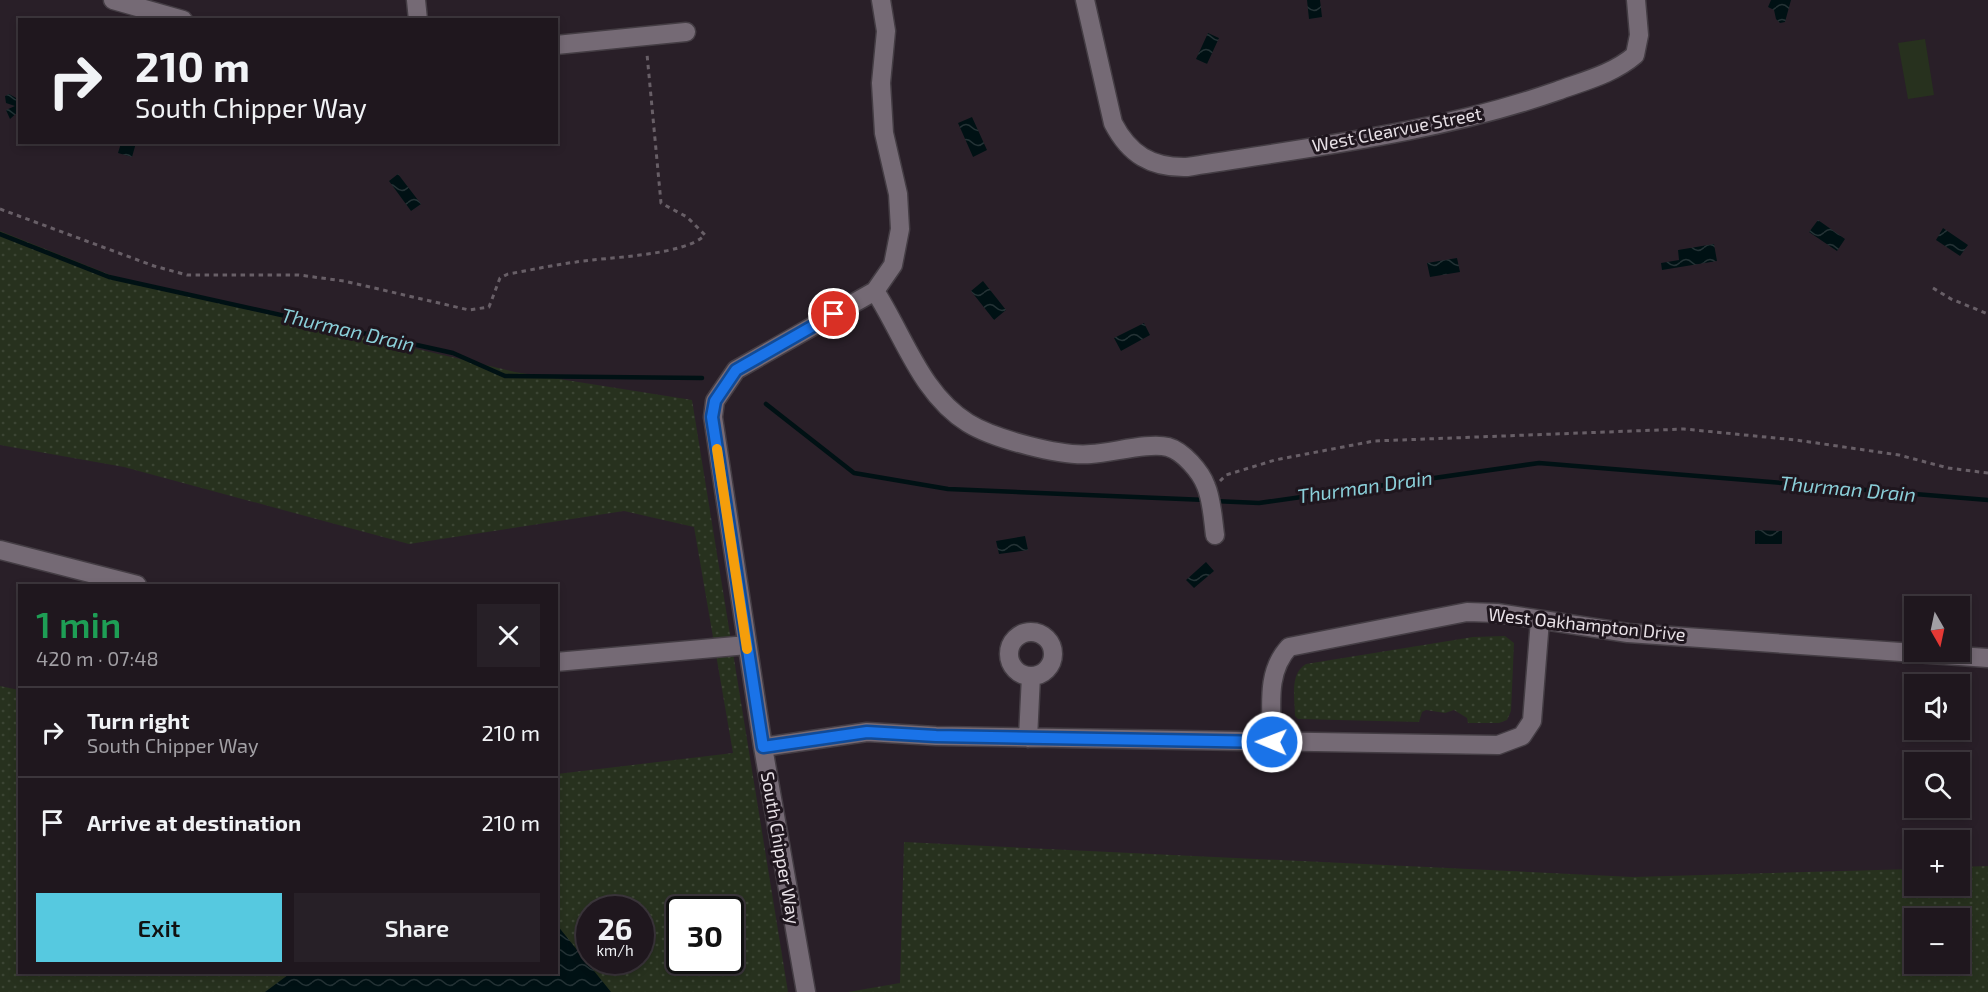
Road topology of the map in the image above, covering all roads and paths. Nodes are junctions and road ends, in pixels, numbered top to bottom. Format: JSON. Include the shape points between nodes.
{"nodes":[{"id":1,"x":113,"y":0,"type":"edge"},
{"id":2,"x":416,"y":0,"type":"edge"},
{"id":3,"x":881,"y":0,"type":"edge"},
{"id":4,"x":1085,"y":0,"type":"edge"},
{"id":5,"x":1636,"y":0,"type":"edge"},
{"id":6,"x":176,"y":18,"type":"edge"},
{"id":7,"x":418,"y":18,"type":"edge"},
{"id":8,"x":686,"y":32,"type":"dead end"},
{"id":9,"x":558,"y":45,"type":"edge"},
{"id":10,"x":647,"y":54,"type":"dead end"},
{"id":11,"x":0,"y":209,"type":"edge"},
{"id":12,"x":1933,"y":288,"type":"dead end"},
{"id":13,"x":875,"y":291,"type":"junction"},
{"id":14,"x":1988,"y":314,"type":"edge"},
{"id":15,"x":1988,"y":473,"type":"edge"},
{"id":16,"x":1226,"y":475,"type":"dead end"},
{"id":17,"x":1215,"y":535,"type":"dead end"},
{"id":18,"x":0,"y":550,"type":"edge"},
{"id":19,"x":133,"y":584,"type":"edge"},
{"id":20,"x":1540,"y":620,"type":"junction"},
{"id":21,"x":747,"y":645,"type":"junction"},
{"id":22,"x":1988,"y":658,"type":"edge"},
{"id":23,"x":558,"y":662,"type":"edge"},
{"id":24,"x":1031,"y":676,"type":"dead end"},
{"id":25,"x":1028,"y":738,"type":"junction"},
{"id":26,"x":1272,"y":742,"type":"junction"},
{"id":27,"x":763,"y":747,"type":"junction"},
{"id":28,"x":806,"y":992,"type":"edge"}],
"edges":[{"from":1,"to":6,"type":"street"},
{"from":2,"to":7,"type":"street"},
{"from":3,"to":13,"type":"street","via":[[886,31],[881,83],[884,133],[898,194],[900,229],[893,265]]},
{"from":4,"to":5,"type":"street","name":"West Clearvue Street","via":[[1113,123],[1122,139],[1134,153],[1150,162],[1187,167],[1458,120],[1517,105],[1619,68],[1635,55],[1639,35]]},
{"from":8,"to":9,"type":"street"},
{"from":10,"to":11,"type":"path","via":[[661,203],[687,217],[705,235],[698,242],[659,252],[508,274],[500,278],[489,307],[481,311],[299,274],[187,275]]},
{"from":12,"to":14,"type":"path"},
{"from":13,"to":17,"type":"street","via":[[894,319],[909,353],[947,409],[971,425],[1067,454],[1169,447],[1188,460],[1206,485]]},
{"from":13,"to":21,"type":"street","name":"South Chipper Way","via":[[736,370],[715,401],[712,417]]},
{"from":15,"to":16,"type":"path","via":[[1819,443],[1684,429],[1374,441],[1286,458]]},
{"from":18,"to":19,"type":"street"},
{"from":20,"to":22,"type":"street","name":"West Oakhampton Drive","via":[[1628,633]]},
{"from":20,"to":26,"type":"street","name":"West Oakhampton Drive","via":[[1467,612],[1289,647],[1272,675]]},
{"from":20,"to":26,"type":"street","via":[[1532,721],[1522,736],[1498,746]]},
{"from":21,"to":23,"type":"street"},
{"from":21,"to":27,"type":"street","name":"South Chipper Way"},
{"from":24,"to":25,"type":"street"},
{"from":25,"to":26,"type":"street"},
{"from":25,"to":27,"type":"street","via":[[867,732]]},
{"from":27,"to":28,"type":"street","name":"South Chipper Way"}]}
